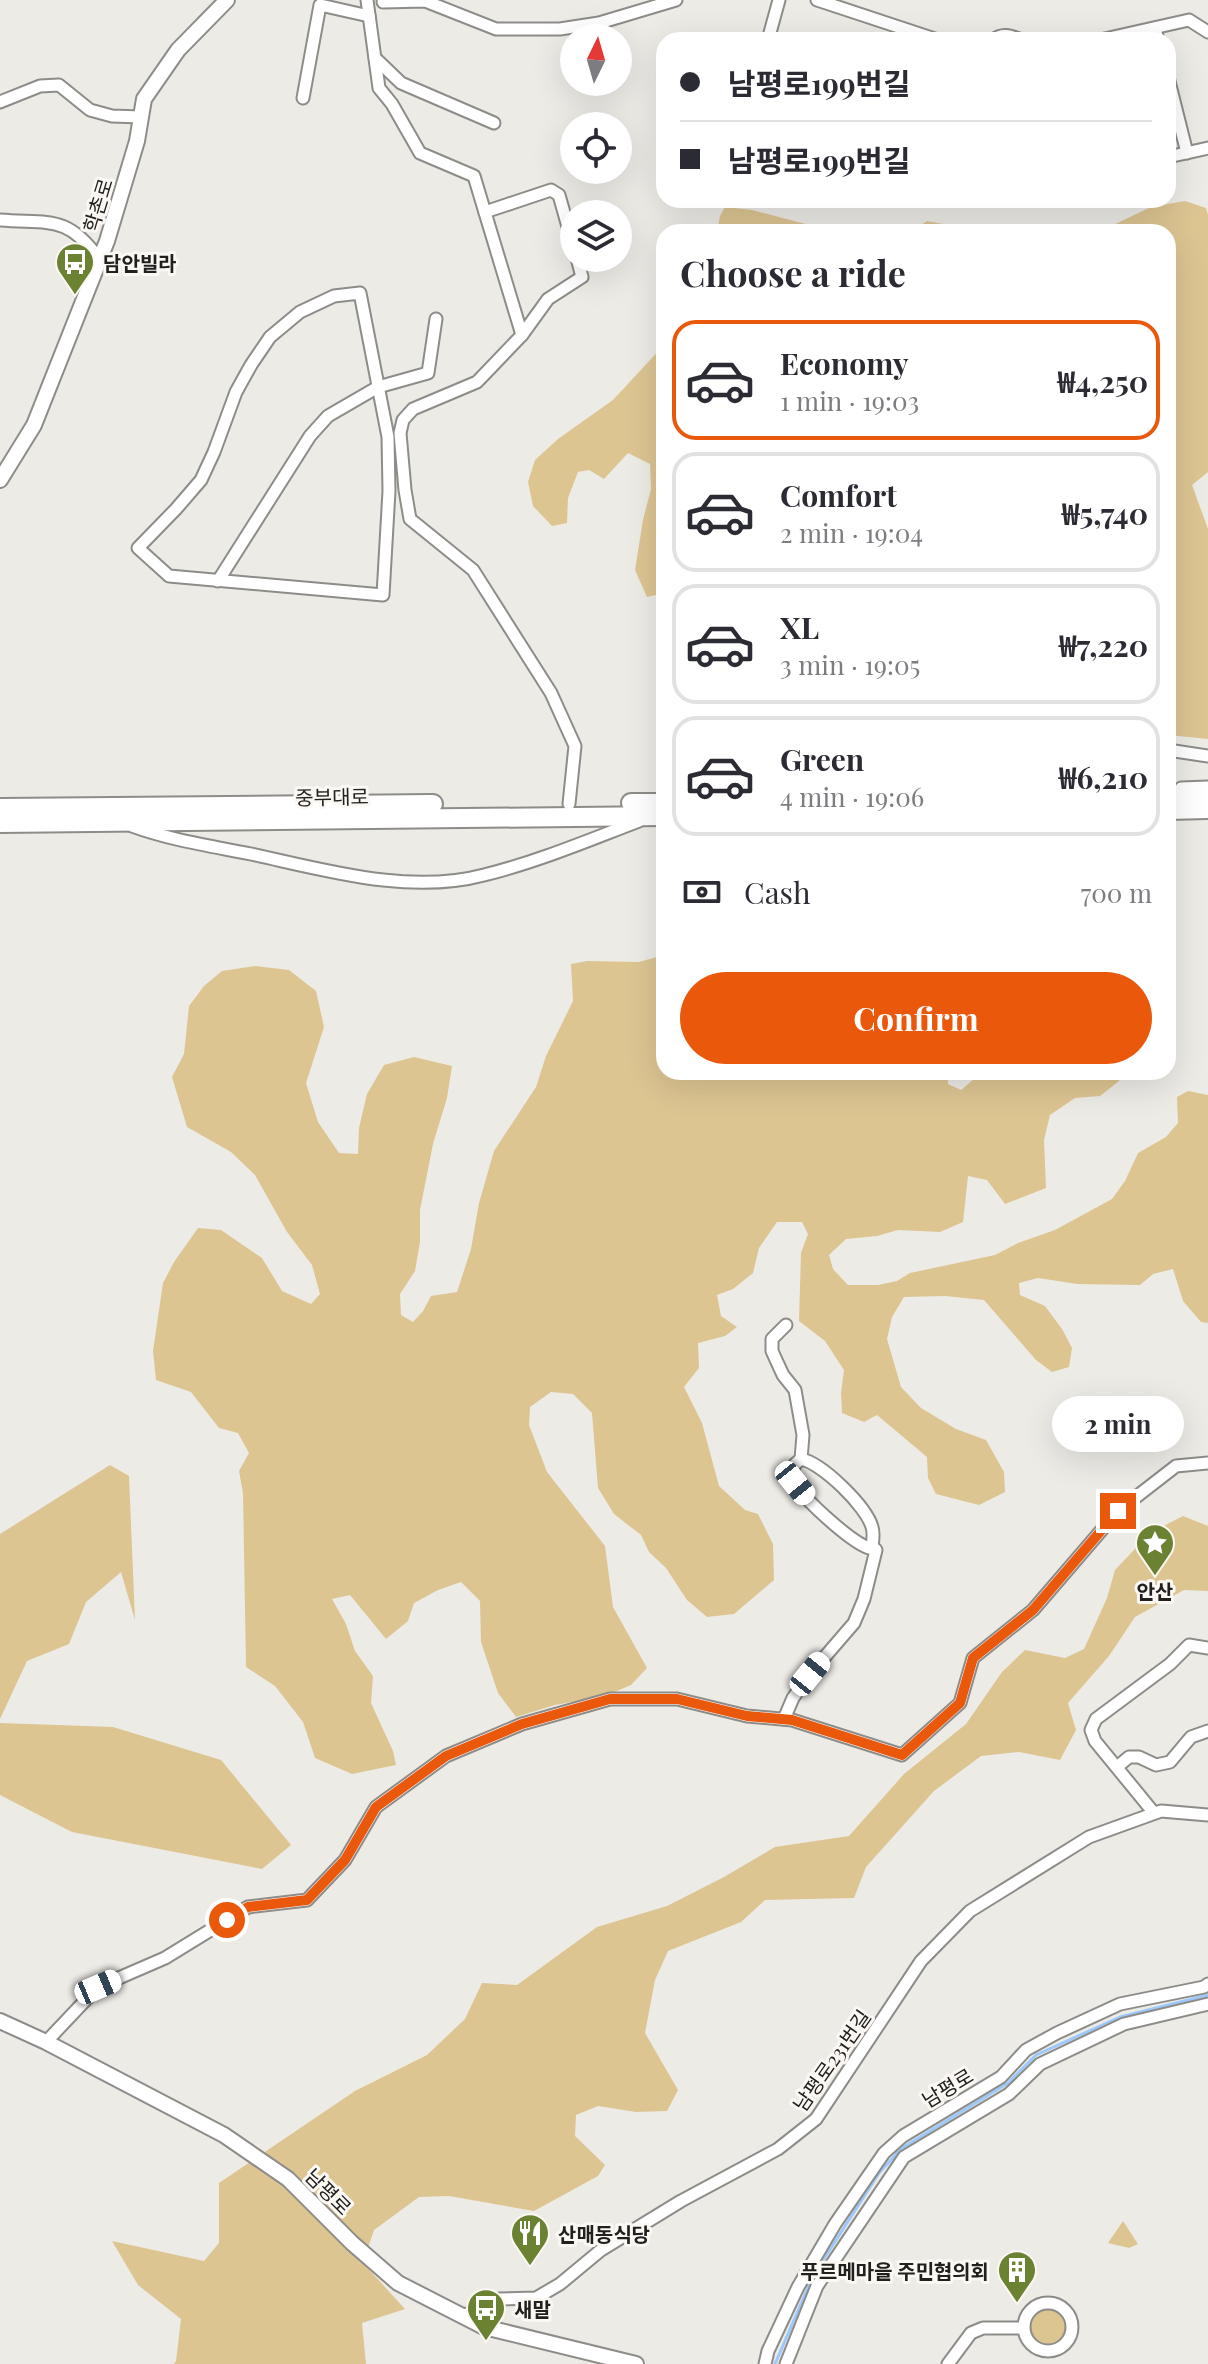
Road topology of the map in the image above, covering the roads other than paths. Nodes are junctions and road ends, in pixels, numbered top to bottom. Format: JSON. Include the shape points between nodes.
{"nodes":[{"id":1,"x":227,"y":0,"type":"edge"},
{"id":2,"x":367,"y":0,"type":"edge"},
{"id":3,"x":676,"y":0,"type":"edge"},
{"id":4,"x":779,"y":0,"type":"edge"},
{"id":5,"x":817,"y":0,"type":"edge"},
{"id":6,"x":382,"y":1,"type":"edge"},
{"id":7,"x":369,"y":16,"type":"junction"},
{"id":8,"x":770,"y":32,"type":"edge"},
{"id":9,"x":914,"y":32,"type":"edge"},
{"id":10,"x":1162,"y":32,"type":"edge"},
{"id":11,"x":1208,"y":32,"type":"edge"},
{"id":12,"x":375,"y":57,"type":"junction"},
{"id":13,"x":303,"y":98,"type":"dead end"},
{"id":14,"x":0,"y":102,"type":"edge"},
{"id":15,"x":1176,"y":109,"type":"edge"},
{"id":16,"x":141,"y":117,"type":"junction"},
{"id":17,"x":494,"y":123,"type":"dead end"},
{"id":18,"x":1208,"y":148,"type":"edge"},
{"id":19,"x":1187,"y":153,"type":"junction"},
{"id":20,"x":1176,"y":155,"type":"edge"},
{"id":21,"x":560,"y":200,"type":"edge"},
{"id":22,"x":485,"y":212,"type":"junction"},
{"id":23,"x":0,"y":220,"type":"edge"},
{"id":24,"x":99,"y":259,"type":"junction"},
{"id":25,"x":581,"y":272,"type":"edge"},
{"id":26,"x":436,"y":319,"type":"dead end"},
{"id":27,"x":522,"y":335,"type":"junction"},
{"id":28,"x":378,"y":387,"type":"junction"},
{"id":29,"x":0,"y":480,"type":"edge"},
{"id":30,"x":405,"y":490,"type":"junction"},
{"id":31,"x":389,"y":491,"type":"junction"},
{"id":32,"x":218,"y":581,"type":"junction"},
{"id":33,"x":1176,"y":751,"type":"edge"},
{"id":34,"x":1208,"y":756,"type":"edge"},
{"id":35,"x":1208,"y":787,"type":"edge"},
{"id":36,"x":1176,"y":789,"type":"edge"},
{"id":37,"x":1208,"y":796,"type":"edge"},
{"id":38,"x":1176,"y":797,"type":"edge"},
{"id":39,"x":569,"y":804,"type":"junction"},
{"id":40,"x":0,"y":808,"type":"edge"},
{"id":41,"x":1208,"y":809,"type":"edge"},
{"id":42,"x":1176,"y":810,"type":"edge"},
{"id":43,"x":656,"y":811,"type":"edge"},
{"id":44,"x":656,"y":811,"type":"edge"},
{"id":45,"x":656,"y":813,"type":"edge"},
{"id":46,"x":117,"y":821,"type":"junction"},
{"id":47,"x":0,"y":823,"type":"edge"},
{"id":48,"x":786,"y":1325,"type":"dead end"},
{"id":49,"x":801,"y":1459,"type":"junction"},
{"id":50,"x":1208,"y":1463,"type":"edge"},
{"id":51,"x":872,"y":1546,"type":"junction"},
{"id":52,"x":1208,"y":1648,"type":"edge"},
{"id":53,"x":784,"y":1719,"type":"junction"},
{"id":54,"x":1208,"y":1731,"type":"edge"},
{"id":55,"x":1117,"y":1767,"type":"junction"},
{"id":56,"x":1154,"y":1813,"type":"junction"},
{"id":57,"x":1208,"y":1815,"type":"edge"},
{"id":58,"x":1208,"y":1984,"type":"edge"},
{"id":59,"x":1208,"y":2004,"type":"edge"},
{"id":60,"x":0,"y":2021,"type":"edge"},
{"id":61,"x":46,"y":2042,"type":"junction"},
{"id":62,"x":463,"y":2316,"type":"junction"},
{"id":63,"x":1023,"y":2328,"type":"junction"},
{"id":64,"x":636,"y":2364,"type":"edge"},
{"id":65,"x":765,"y":2364,"type":"edge"},
{"id":66,"x":786,"y":2364,"type":"edge"},
{"id":67,"x":948,"y":2364,"type":"edge"}],
"edges":[{"from":1,"to":16,"type":"street","name":"학촌로","via":[[178,50],[144,99]]},
{"from":2,"to":7,"type":"street"},
{"from":3,"to":6,"type":"street","via":[[560,29],[496,29],[425,1]]},
{"from":4,"to":8,"type":"street"},
{"from":5,"to":9,"type":"street"},
{"from":7,"to":12,"type":"street"},
{"from":7,"to":13,"type":"street","via":[[320,5]]},
{"from":10,"to":11,"type":"street","via":[[1189,20]]},
{"from":12,"to":17,"type":"street","via":[[401,83]]},
{"from":12,"to":22,"type":"street","via":[[379,88],[420,153],[474,176]]},
{"from":14,"to":16,"type":"street","via":[[40,86],[59,85],[90,110]]},
{"from":15,"to":19,"type":"street"},
{"from":16,"to":24,"type":"street","name":"학촌로"},
{"from":18,"to":19,"type":"street"},
{"from":19,"to":20,"type":"street"},
{"from":21,"to":22,"type":"street","via":[[551,190]]},
{"from":22,"to":27,"type":"street"},
{"from":23,"to":24,"type":"street","via":[[66,226]]},
{"from":24,"to":29,"type":"street","name":"학촌로","via":[[34,425]]},
{"from":25,"to":27,"type":"street","via":[[582,277],[548,299]]},
{"from":26,"to":28,"type":"street","via":[[428,373]]},
{"from":27,"to":30,"type":"street","via":[[477,382],[413,409],[403,420]]},
{"from":28,"to":31,"type":"street","via":[[388,437]]},
{"from":28,"to":32,"type":"street","via":[[328,416],[310,436]]},
{"from":28,"to":32,"type":"street","via":[[360,293],[334,296],[300,312],[270,337],[236,392],[201,480],[138,548],[169,576]]},
{"from":30,"to":31,"type":"street"},
{"from":30,"to":39,"type":"street","via":[[410,519],[473,570],[551,693],[575,746]]},
{"from":31,"to":32,"type":"street","via":[[383,595]]},
{"from":33,"to":34,"type":"street"},
{"from":35,"to":36,"type":"street"},
{"from":37,"to":38,"type":"main road"},
{"from":39,"to":40,"type":"main road","name":"중부대로"},
{"from":39,"to":43,"type":"main road","name":"중부대로"},
{"from":41,"to":42,"type":"main road"},
{"from":44,"to":46,"type":"main road","name":"중부대로"},
{"from":45,"to":46,"type":"street","via":[[483,876],[421,883],[303,865]]},
{"from":46,"to":47,"type":"main road","name":"중부대로"},
{"from":48,"to":49,"type":"street","via":[[772,1339],[772,1351],[795,1390],[803,1435]]},
{"from":49,"to":51,"type":"street","via":[[817,1465],[862,1508],[873,1529]]},
{"from":49,"to":51,"type":"street","via":[[792,1477],[800,1490],[846,1535]]},
{"from":50,"to":53,"type":"street","via":[[1176,1466],[1118,1511],[1033,1610],[973,1658],[960,1703],[902,1755]]},
{"from":51,"to":53,"type":"street","via":[[872,1571],[854,1623],[810,1674]]},
{"from":52,"to":55,"type":"street","via":[[1189,1645],[1096,1719],[1091,1730],[1095,1741]]},
{"from":53,"to":61,"type":"street","via":[[677,1699],[610,1699],[522,1724],[446,1756],[376,1807],[345,1860],[307,1900],[248,1907],[165,1958],[98,1987]]},
{"from":54,"to":55,"type":"street","via":[[1191,1737],[1170,1762],[1156,1765],[1129,1757]]},
{"from":55,"to":56,"type":"street"},
{"from":56,"to":57,"type":"street","name":"남평로231번길"},
{"from":56,"to":62,"type":"street","name":"남평로231번길","via":[[1089,1837],[970,1911],[921,1961],[816,2119],[778,2149],[628,2233],[536,2298],[499,2299]]},
{"from":58,"to":65,"type":"street","name":"남평로","via":[[1120,2004],[1057,2033],[1026,2050],[1001,2077],[903,2136],[884,2153],[835,2224],[798,2287]]},
{"from":59,"to":66,"type":"street","name":"남평로","via":[[1124,2024],[1040,2064],[1009,2094],[904,2157],[817,2286]]},
{"from":60,"to":61,"type":"street","name":"남평로"},
{"from":61,"to":62,"type":"street","name":"남평로","via":[[224,2135],[288,2179],[398,2283]]},
{"from":62,"to":64,"type":"street","name":"남평로","via":[[484,2327]]},
{"from":63,"to":63,"type":"street","via":[[1032,2344],[1047,2351],[1064,2345],[1072,2327],[1067,2311],[1051,2302],[1031,2310]]},
{"from":63,"to":67,"type":"street","via":[[971,2333]]}]}
